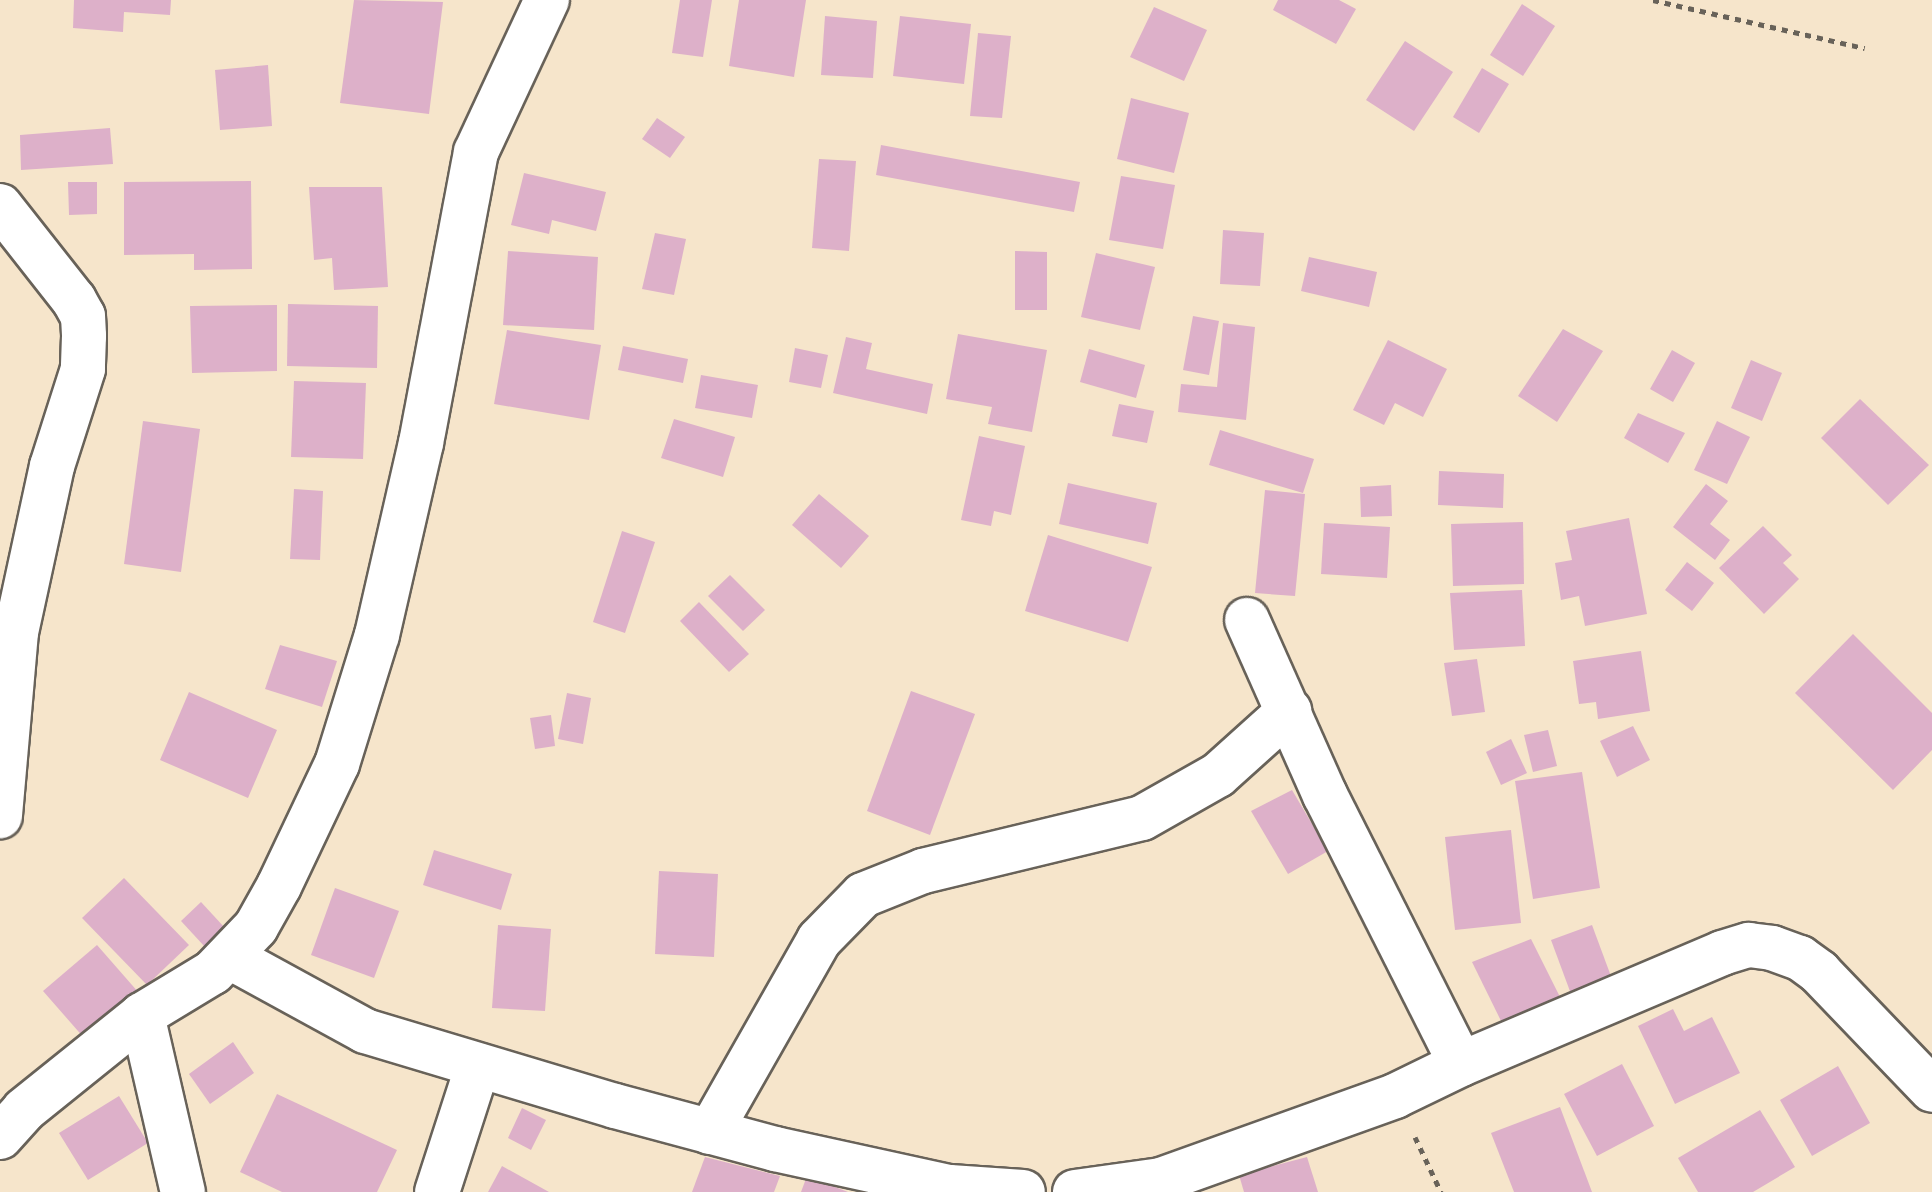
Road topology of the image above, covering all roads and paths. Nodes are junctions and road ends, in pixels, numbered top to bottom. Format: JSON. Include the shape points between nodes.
{"nodes":[{"id":1,"x":547,"y":0,"type":"edge"},
{"id":2,"x":1653,"y":0,"type":"edge"},
{"id":3,"x":1865,"y":48,"type":"dead end"},
{"id":4,"x":0,"y":206,"type":"edge"},
{"id":5,"x":1247,"y":620,"type":"dead end"},
{"id":6,"x":1289,"y":711,"type":"junction"},
{"id":7,"x":0,"y":816,"type":"edge"},
{"id":8,"x":230,"y":957,"type":"junction"},
{"id":9,"x":142,"y":1015,"type":"junction"},
{"id":10,"x":1461,"y":1064,"type":"junction"},
{"id":11,"x":478,"y":1065,"type":"junction"},
{"id":12,"x":1932,"y":1090,"type":"edge"},
{"id":13,"x":1395,"y":1096,"type":"junction"},
{"id":14,"x":710,"y":1132,"type":"junction"},
{"id":15,"x":0,"y":1137,"type":"edge"},
{"id":16,"x":183,"y":1192,"type":"edge"},
{"id":17,"x":437,"y":1192,"type":"edge"},
{"id":18,"x":1023,"y":1192,"type":"edge"},
{"id":19,"x":1075,"y":1192,"type":"edge"},
{"id":20,"x":1441,"y":1192,"type":"edge"}],
"edges":[{"from":1,"to":8,"type":"street","via":[[476,152],[421,443],[377,635],[337,764],[279,886],[256,927]]},
{"from":2,"to":3,"type":"path"},
{"from":4,"to":7,"type":"street","via":[[74,300],[83,316],[84,336],[83,369],[52,466],[16,632]]},
{"from":5,"to":6,"type":"street"},
{"from":6,"to":10,"type":"street","via":[[1325,795]]},
{"from":6,"to":14,"type":"street","via":[[1218,775],[1142,818],[923,871],[863,895],[819,940]]},
{"from":8,"to":9,"type":"street"},
{"from":8,"to":11,"type":"street","via":[[365,1031]]},
{"from":9,"to":15,"type":"street","via":[[24,1110]]},
{"from":9,"to":16,"type":"street"},
{"from":10,"to":12,"type":"street","via":[[1749,945],[1800,958],[1819,972]]},
{"from":10,"to":13,"type":"street"},
{"from":11,"to":14,"type":"street"},
{"from":11,"to":17,"type":"street"},
{"from":13,"to":19,"type":"street","via":[[1161,1180]]},
{"from":13,"to":20,"type":"path"},
{"from":14,"to":18,"type":"street","via":[[950,1187]]}]}
